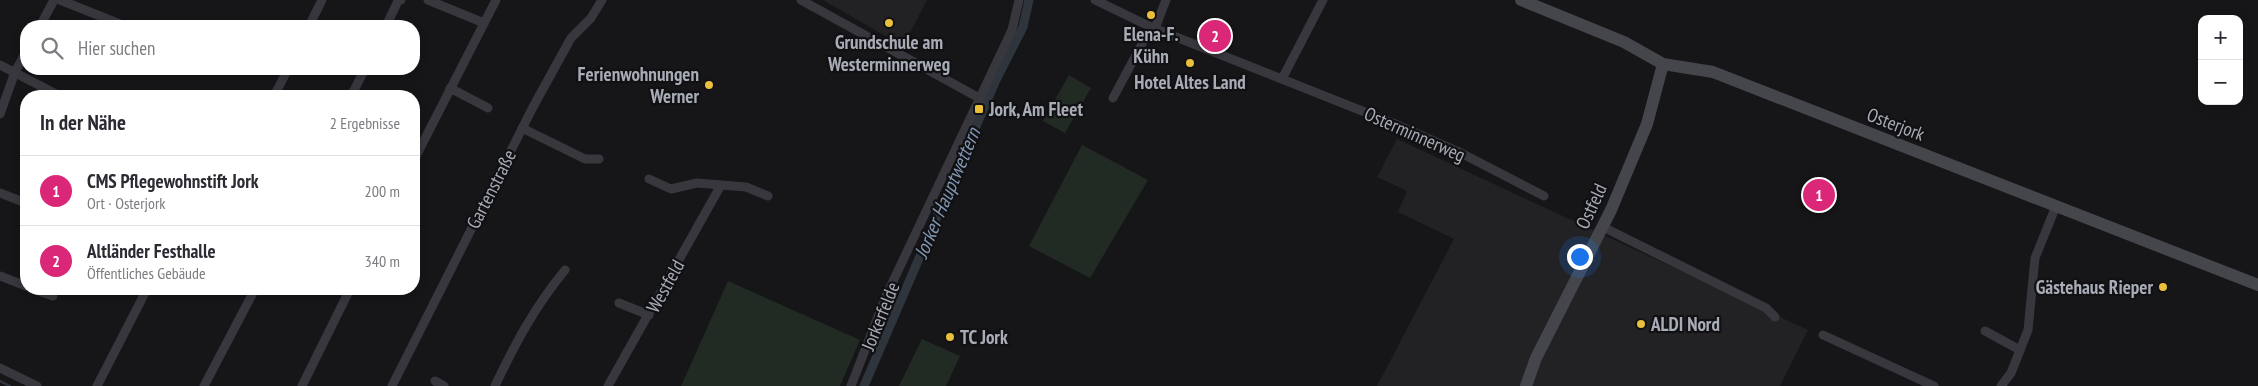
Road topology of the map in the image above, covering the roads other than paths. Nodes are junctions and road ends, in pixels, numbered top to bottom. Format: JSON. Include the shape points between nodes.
{"nodes":[{"id":1,"x":54,"y":0,"type":"edge"},
{"id":2,"x":60,"y":0,"type":"edge"},
{"id":3,"x":322,"y":0,"type":"edge"},
{"id":4,"x":401,"y":0,"type":"edge"},
{"id":5,"x":428,"y":0,"type":"edge"},
{"id":6,"x":496,"y":0,"type":"edge"},
{"id":7,"x":602,"y":0,"type":"edge"},
{"id":8,"x":801,"y":0,"type":"edge"},
{"id":9,"x":1019,"y":0,"type":"edge"},
{"id":10,"x":1095,"y":0,"type":"edge"},
{"id":11,"x":1166,"y":0,"type":"edge"},
{"id":12,"x":1323,"y":0,"type":"edge"},
{"id":13,"x":1521,"y":0,"type":"edge"},
{"id":14,"x":43,"y":20,"type":"edge"},
{"id":15,"x":110,"y":20,"type":"edge"},
{"id":16,"x":312,"y":20,"type":"edge"},
{"id":17,"x":389,"y":20,"type":"edge"},
{"id":18,"x":484,"y":24,"type":"junction"},
{"id":19,"x":1153,"y":27,"type":"junction"},
{"id":20,"x":20,"y":63,"type":"edge"},
{"id":21,"x":1663,"y":64,"type":"junction"},
{"id":22,"x":0,"y":65,"type":"edge"},
{"id":23,"x":15,"y":72,"type":"junction"},
{"id":24,"x":20,"y":75,"type":"edge"},
{"id":25,"x":21,"y":75,"type":"edge"},
{"id":26,"x":285,"y":75,"type":"edge"},
{"id":27,"x":362,"y":75,"type":"edge"},
{"id":28,"x":1282,"y":79,"type":"junction"},
{"id":29,"x":450,"y":88,"type":"junction"},
{"id":30,"x":49,"y":90,"type":"edge"},
{"id":31,"x":277,"y":90,"type":"edge"},
{"id":32,"x":354,"y":90,"type":"edge"},
{"id":33,"x":981,"y":98,"type":"junction"},
{"id":34,"x":1113,"y":98,"type":"dead end"},
{"id":35,"x":488,"y":108,"type":"dead end"},
{"id":36,"x":0,"y":114,"type":"edge"},
{"id":37,"x":522,"y":128,"type":"junction"},
{"id":38,"x":420,"y":148,"type":"edge"},
{"id":39,"x":599,"y":159,"type":"dead end"},
{"id":40,"x":649,"y":179,"type":"dead end"},
{"id":41,"x":721,"y":185,"type":"junction"},
{"id":42,"x":0,"y":193,"type":"edge"},
{"id":43,"x":768,"y":196,"type":"dead end"},
{"id":44,"x":1544,"y":196,"type":"dead end"},
{"id":45,"x":20,"y":201,"type":"edge"},
{"id":46,"x":2056,"y":206,"type":"junction"},
{"id":47,"x":1603,"y":226,"type":"junction"},
{"id":48,"x":565,"y":270,"type":"dead end"},
{"id":49,"x":0,"y":276,"type":"edge"},
{"id":50,"x":20,"y":284,"type":"edge"},
{"id":51,"x":2258,"y":285,"type":"edge"},
{"id":52,"x":144,"y":295,"type":"edge"},
{"id":53,"x":252,"y":295,"type":"edge"},
{"id":54,"x":347,"y":295,"type":"edge"},
{"id":55,"x":619,"y":303,"type":"dead end"},
{"id":56,"x":649,"y":315,"type":"junction"},
{"id":57,"x":1775,"y":317,"type":"dead end"},
{"id":58,"x":1985,"y":331,"type":"dead end"},
{"id":59,"x":1823,"y":335,"type":"dead end"},
{"id":60,"x":2020,"y":350,"type":"junction"},
{"id":61,"x":0,"y":368,"type":"edge"},
{"id":62,"x":435,"y":381,"type":"dead end"},
{"id":63,"x":37,"y":386,"type":"edge"},
{"id":64,"x":97,"y":386,"type":"edge"},
{"id":65,"x":204,"y":386,"type":"edge"},
{"id":66,"x":302,"y":386,"type":"edge"},
{"id":67,"x":392,"y":386,"type":"edge"},
{"id":68,"x":444,"y":386,"type":"edge"},
{"id":69,"x":495,"y":386,"type":"edge"},
{"id":70,"x":608,"y":386,"type":"edge"},
{"id":71,"x":851,"y":386,"type":"edge"},
{"id":72,"x":1526,"y":386,"type":"edge"},
{"id":73,"x":1934,"y":386,"type":"edge"},
{"id":74,"x":2001,"y":386,"type":"edge"}],
"edges":[{"from":1,"to":14,"type":"street"},
{"from":2,"to":15,"type":"street"},
{"from":3,"to":16,"type":"street"},
{"from":4,"to":17,"type":"street"},
{"from":5,"to":18,"type":"street"},
{"from":6,"to":18,"type":"street"},
{"from":7,"to":37,"type":"street","name":"Gartenstraße","via":[[591,18],[571,38]]},
{"from":8,"to":33,"type":"street"},
{"from":9,"to":33,"type":"street","name":"Jorkerfelde","via":[[1012,30]]},
{"from":10,"to":19,"type":"street","name":"Osterminnerweg"},
{"from":11,"to":19,"type":"street"},
{"from":12,"to":28,"type":"street"},
{"from":13,"to":21,"type":"main road","name":"Osterjork","via":[[1624,42]]},
{"from":18,"to":29,"type":"street"},
{"from":19,"to":28,"type":"street","name":"Osterminnerweg"},
{"from":19,"to":34,"type":"street"},
{"from":20,"to":23,"type":"street"},
{"from":21,"to":46,"type":"main road","name":"Osterjork","via":[[1714,72]]},
{"from":21,"to":47,"type":"main road","name":"Ostfeld","via":[[1642,138]]},
{"from":22,"to":23,"type":"street"},
{"from":23,"to":24,"type":"street"},
{"from":23,"to":36,"type":"street"},
{"from":25,"to":30,"type":"street"},
{"from":26,"to":31,"type":"street"},
{"from":27,"to":32,"type":"street"},
{"from":28,"to":44,"type":"street","name":"Osterminnerweg","via":[[1457,151]]},
{"from":29,"to":35,"type":"street"},
{"from":29,"to":38,"type":"street"},
{"from":33,"to":71,"type":"street","name":"Jorkerfelde","via":[[886,296]]},
{"from":37,"to":39,"type":"street","via":[[585,159]]},
{"from":37,"to":67,"type":"street","name":"Gartenstraße"},
{"from":40,"to":41,"type":"street","via":[[671,189],[697,183]]},
{"from":41,"to":43,"type":"street","via":[[746,187]]},
{"from":41,"to":56,"type":"street","name":"Westfeld"},
{"from":42,"to":45,"type":"street"},
{"from":46,"to":51,"type":"main road","name":"Osterjork"},
{"from":46,"to":60,"type":"street","via":[[2035,258],[2028,330]]},
{"from":47,"to":57,"type":"street","via":[[1766,308]]},
{"from":47,"to":72,"type":"main road","name":"Ostfeld","via":[[1536,358]]},
{"from":48,"to":69,"type":"street","via":[[524,327]]},
{"from":49,"to":50,"type":"street"},
{"from":52,"to":64,"type":"street"},
{"from":53,"to":65,"type":"street"},
{"from":54,"to":66,"type":"street"},
{"from":55,"to":56,"type":"street"},
{"from":56,"to":70,"type":"street","name":"Westfeld"},
{"from":58,"to":60,"type":"street"},
{"from":59,"to":73,"type":"street"},
{"from":60,"to":74,"type":"street"},
{"from":61,"to":63,"type":"street"},
{"from":62,"to":68,"type":"street"}]}
